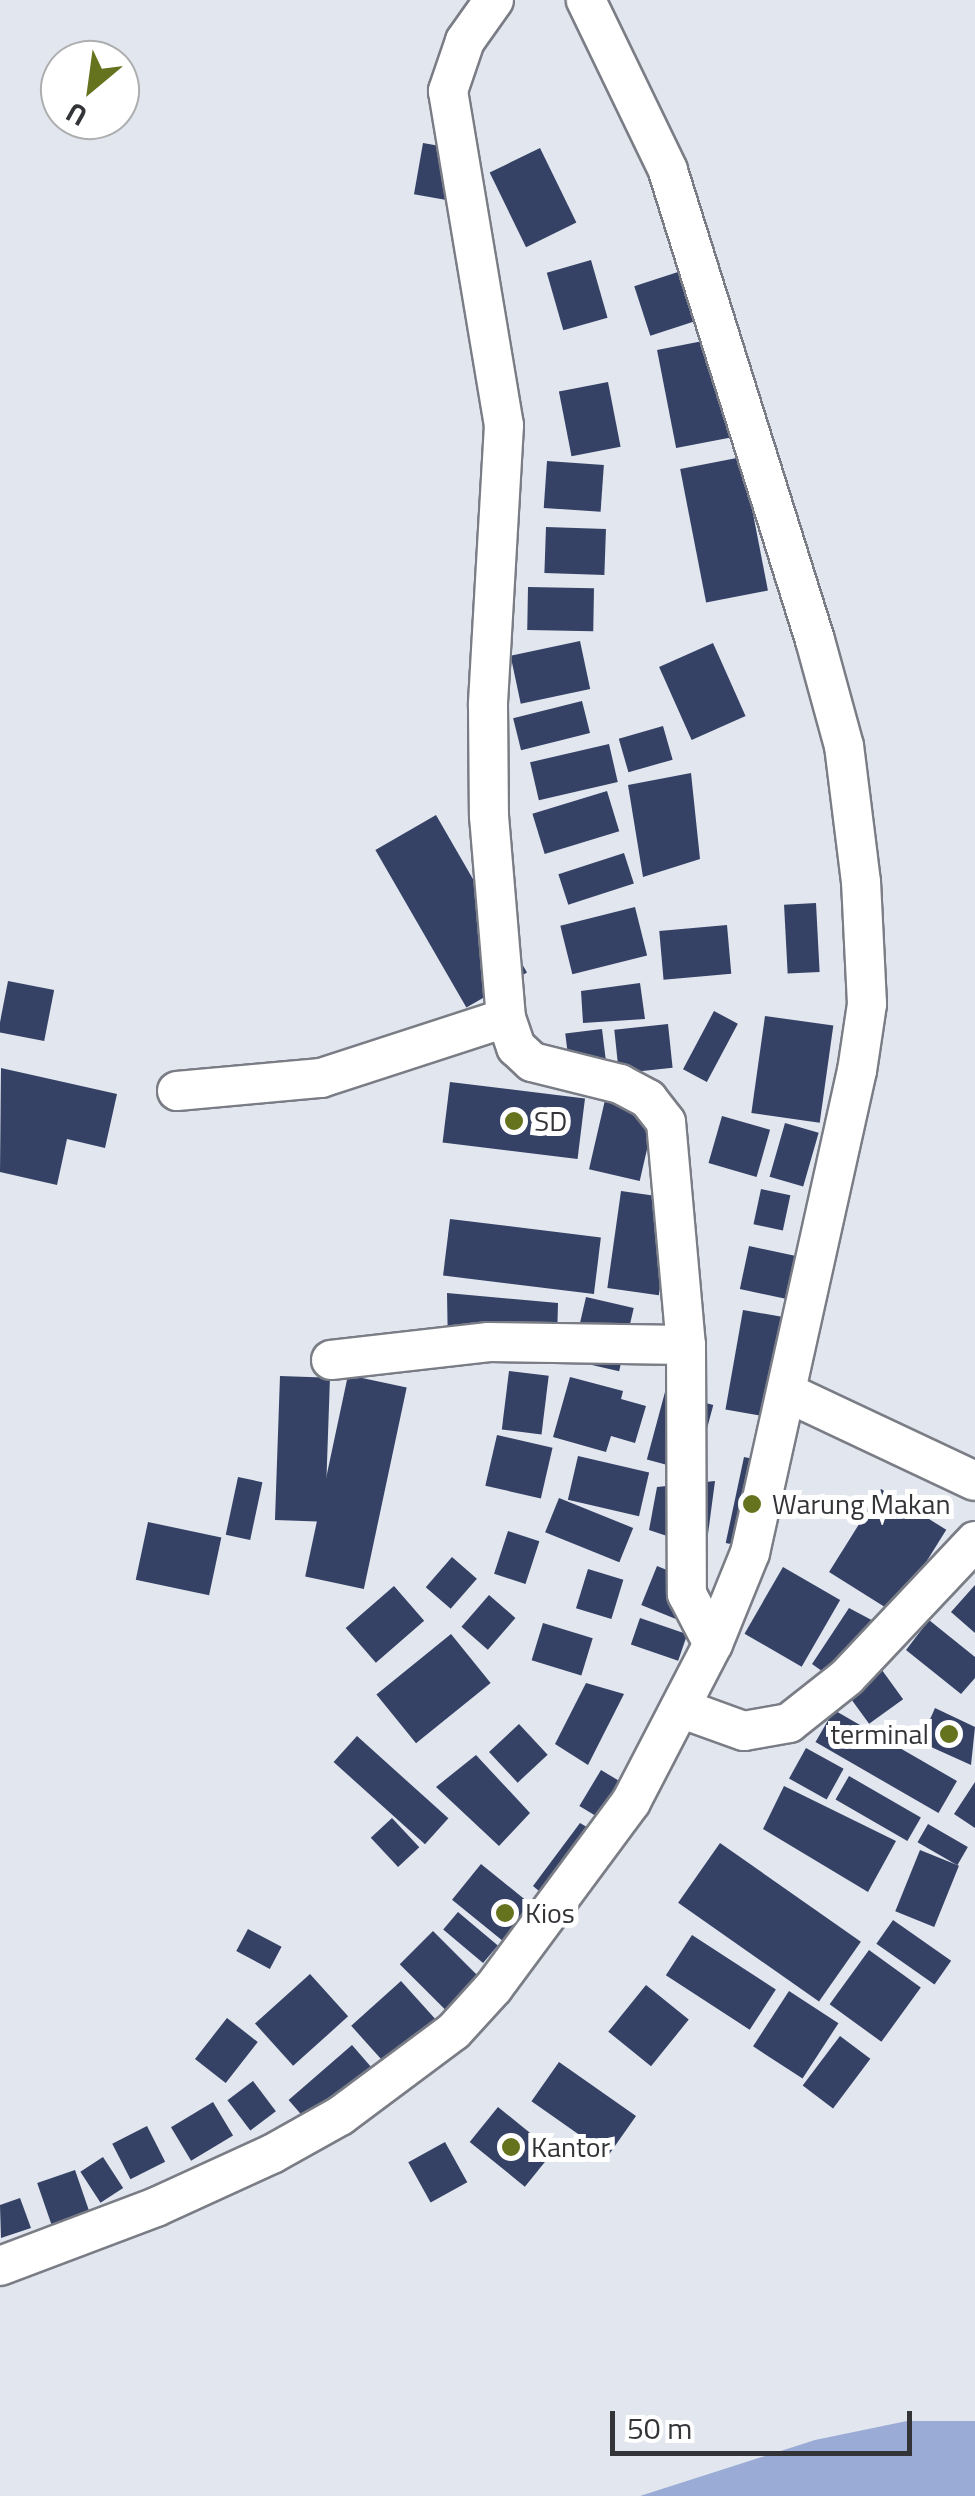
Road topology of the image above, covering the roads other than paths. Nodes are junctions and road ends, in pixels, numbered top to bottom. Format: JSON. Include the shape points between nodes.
{"nodes":[{"id":1,"x":494,"y":0,"type":"edge"},
{"id":2,"x":586,"y":0,"type":"edge"},
{"id":3,"x":506,"y":1018,"type":"junction"},
{"id":4,"x":177,"y":1091,"type":"dead end"},
{"id":5,"x":686,"y":1345,"type":"junction"},
{"id":6,"x":331,"y":1360,"type":"dead end"},
{"id":7,"x":790,"y":1394,"type":"junction"},
{"id":8,"x":975,"y":1481,"type":"edge"},
{"id":9,"x":975,"y":1540,"type":"edge"},
{"id":10,"x":713,"y":1644,"type":"junction"},
{"id":11,"x":680,"y":1708,"type":"junction"},
{"id":12,"x":0,"y":2266,"type":"edge"}],
"edges":[{"from":1,"to":3,"type":"street","via":[[464,41],[448,91],[504,425],[488,706],[489,816]]},
{"from":2,"to":7,"type":"street","via":[[668,170],[844,746],[867,1004]]},
{"from":3,"to":4,"type":"street","via":[[321,1078]]},
{"from":3,"to":5,"type":"street","via":[[516,1047],[532,1062],[620,1084],[658,1108],[676,1185]]},
{"from":5,"to":6,"type":"street","via":[[489,1342]]},
{"from":5,"to":10,"type":"street","via":[[686,1594]]},
{"from":7,"to":8,"type":"street"},
{"from":7,"to":10,"type":"street","via":[[750,1553]]},
{"from":9,"to":11,"type":"street","via":[[847,1677],[789,1723],[744,1732]]},
{"from":10,"to":11,"type":"street"},
{"from":11,"to":12,"type":"street","via":[[631,1802],[588,1864],[494,1987],[419,2062],[272,2154]]}]}
